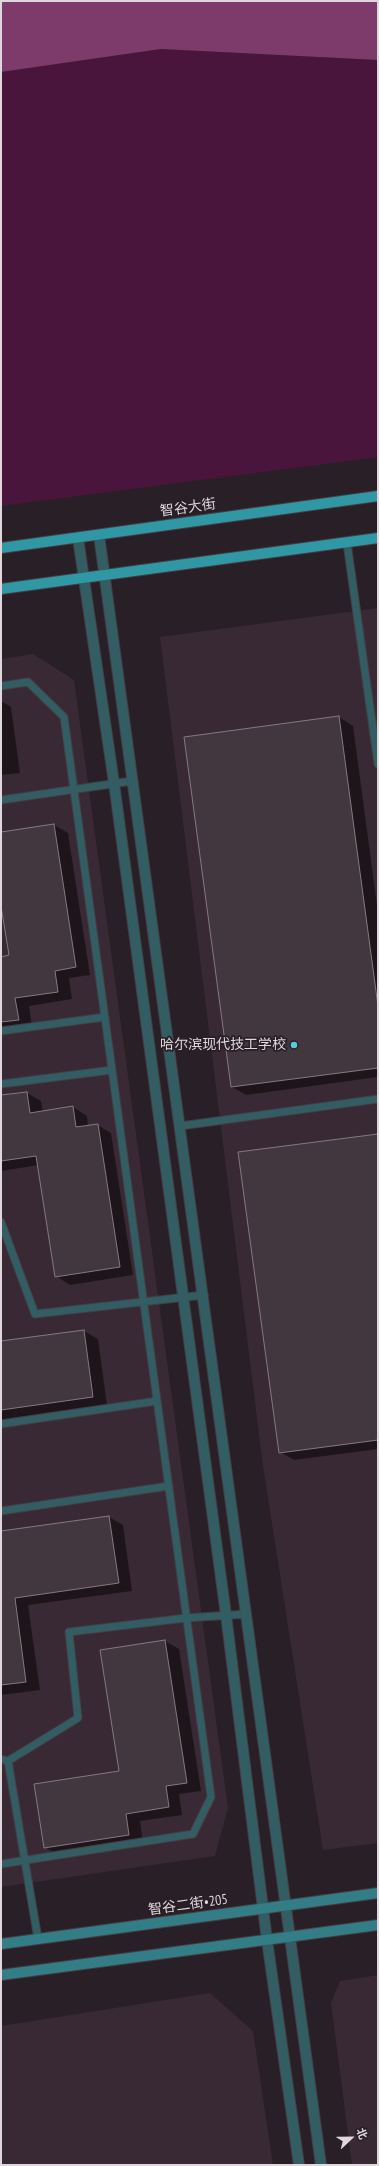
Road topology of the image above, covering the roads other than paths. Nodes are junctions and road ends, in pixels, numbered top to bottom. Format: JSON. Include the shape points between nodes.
{"nodes":[{"id":1,"x":378,"y":496,"type":"edge"},
{"id":2,"x":99,"y":535,"type":"junction"},
{"id":3,"x":78,"y":538,"type":"junction"},
{"id":4,"x":378,"y":538,"type":"edge"},
{"id":5,"x":347,"y":543,"type":"junction"},
{"id":6,"x":1,"y":548,"type":"edge"},
{"id":7,"x":106,"y":575,"type":"junction"},
{"id":8,"x":85,"y":578,"type":"junction"},
{"id":9,"x":1,"y":589,"type":"edge"},
{"id":10,"x":1,"y":686,"type":"edge"},
{"id":11,"x":378,"y":764,"type":"edge"},
{"id":12,"x":132,"y":781,"type":"junction"},
{"id":13,"x":114,"y":783,"type":"junction"},
{"id":14,"x":74,"y":789,"type":"junction"},
{"id":15,"x":1,"y":800,"type":"edge"},
{"id":16,"x":105,"y":1017,"type":"junction"},
{"id":17,"x":1,"y":1031,"type":"edge"},
{"id":18,"x":112,"y":1070,"type":"junction"},
{"id":19,"x":1,"y":1084,"type":"edge"},
{"id":20,"x":378,"y":1099,"type":"edge"},
{"id":21,"x":180,"y":1126,"type":"junction"},
{"id":22,"x":1,"y":1222,"type":"edge"},
{"id":23,"x":204,"y":1295,"type":"junction"},
{"id":24,"x":183,"y":1297,"type":"junction"},
{"id":25,"x":144,"y":1302,"type":"junction"},
{"id":26,"x":157,"y":1401,"type":"junction"},
{"id":27,"x":1,"y":1424,"type":"edge"},
{"id":28,"x":168,"y":1486,"type":"junction"},
{"id":29,"x":1,"y":1511,"type":"edge"},
{"id":30,"x":247,"y":1614,"type":"junction"},
{"id":31,"x":226,"y":1615,"type":"junction"},
{"id":32,"x":186,"y":1618,"type":"junction"},
{"id":33,"x":4,"y":1760,"type":"edge"},
{"id":34,"x":24,"y":1860,"type":"junction"},
{"id":35,"x":1,"y":1864,"type":"edge"},
{"id":36,"x":378,"y":1893,"type":"edge"},
{"id":37,"x":285,"y":1906,"type":"junction"},
{"id":38,"x":264,"y":1909,"type":"junction"},
{"id":39,"x":378,"y":1924,"type":"edge"},
{"id":40,"x":289,"y":1936,"type":"junction"},
{"id":41,"x":38,"y":1939,"type":"junction"},
{"id":42,"x":267,"y":1940,"type":"junction"},
{"id":43,"x":1,"y":1944,"type":"edge"},
{"id":44,"x":1,"y":1975,"type":"edge"},
{"id":45,"x":299,"y":2165,"type":"edge"},
{"id":46,"x":321,"y":2165,"type":"edge"}],
"edges":[{"from":1,"to":2,"type":"main road","name":"智谷大街"},
{"from":2,"to":3,"type":"main road","name":"智谷大街"},
{"from":2,"to":7,"type":"street"},
{"from":3,"to":6,"type":"main road","name":"智谷大街"},
{"from":3,"to":8,"type":"street"},
{"from":4,"to":5,"type":"main road"},
{"from":5,"to":7,"type":"main road"},
{"from":5,"to":11,"type":"lane"},
{"from":7,"to":8,"type":"main road"},
{"from":7,"to":12,"type":"street"},
{"from":8,"to":9,"type":"main road"},
{"from":8,"to":13,"type":"street"},
{"from":10,"to":14,"type":"lane","via":[[28,682],[64,717]]},
{"from":12,"to":13,"type":"lane"},
{"from":12,"to":21,"type":"street"},
{"from":13,"to":14,"type":"lane"},
{"from":13,"to":24,"type":"street"},
{"from":14,"to":15,"type":"lane"},
{"from":14,"to":16,"type":"lane"},
{"from":16,"to":17,"type":"lane"},
{"from":16,"to":18,"type":"lane"},
{"from":18,"to":19,"type":"lane"},
{"from":18,"to":25,"type":"lane"},
{"from":20,"to":21,"type":"lane"},
{"from":21,"to":23,"type":"street"},
{"from":22,"to":25,"type":"lane","via":[[35,1314]]},
{"from":23,"to":24,"type":"lane"},
{"from":23,"to":30,"type":"street"},
{"from":24,"to":25,"type":"lane"},
{"from":24,"to":31,"type":"street"},
{"from":25,"to":26,"type":"lane"},
{"from":26,"to":27,"type":"lane"},
{"from":26,"to":28,"type":"lane"},
{"from":28,"to":29,"type":"lane"},
{"from":28,"to":32,"type":"lane"},
{"from":30,"to":31,"type":"lane"},
{"from":30,"to":37,"type":"street"},
{"from":31,"to":32,"type":"lane"},
{"from":31,"to":38,"type":"street"},
{"from":32,"to":33,"type":"lane","via":[[69,1632],[78,1718]]},
{"from":32,"to":34,"type":"lane","via":[[211,1797],[193,1834]]},
{"from":33,"to":34,"type":"lane"},
{"from":34,"to":35,"type":"lane"},
{"from":34,"to":41,"type":"lane"},
{"from":36,"to":37,"type":"main road","name":"智谷二街•205"},
{"from":37,"to":38,"type":"main road","name":"智谷二街•205"},
{"from":37,"to":40,"type":"street"},
{"from":38,"to":41,"type":"main road","name":"智谷二街•205"},
{"from":38,"to":42,"type":"street"},
{"from":39,"to":40,"type":"main road"},
{"from":40,"to":42,"type":"main road"},
{"from":40,"to":46,"type":"street"},
{"from":41,"to":43,"type":"main road","name":"智谷二街•205"},
{"from":42,"to":44,"type":"main road"},
{"from":42,"to":45,"type":"street"}]}
